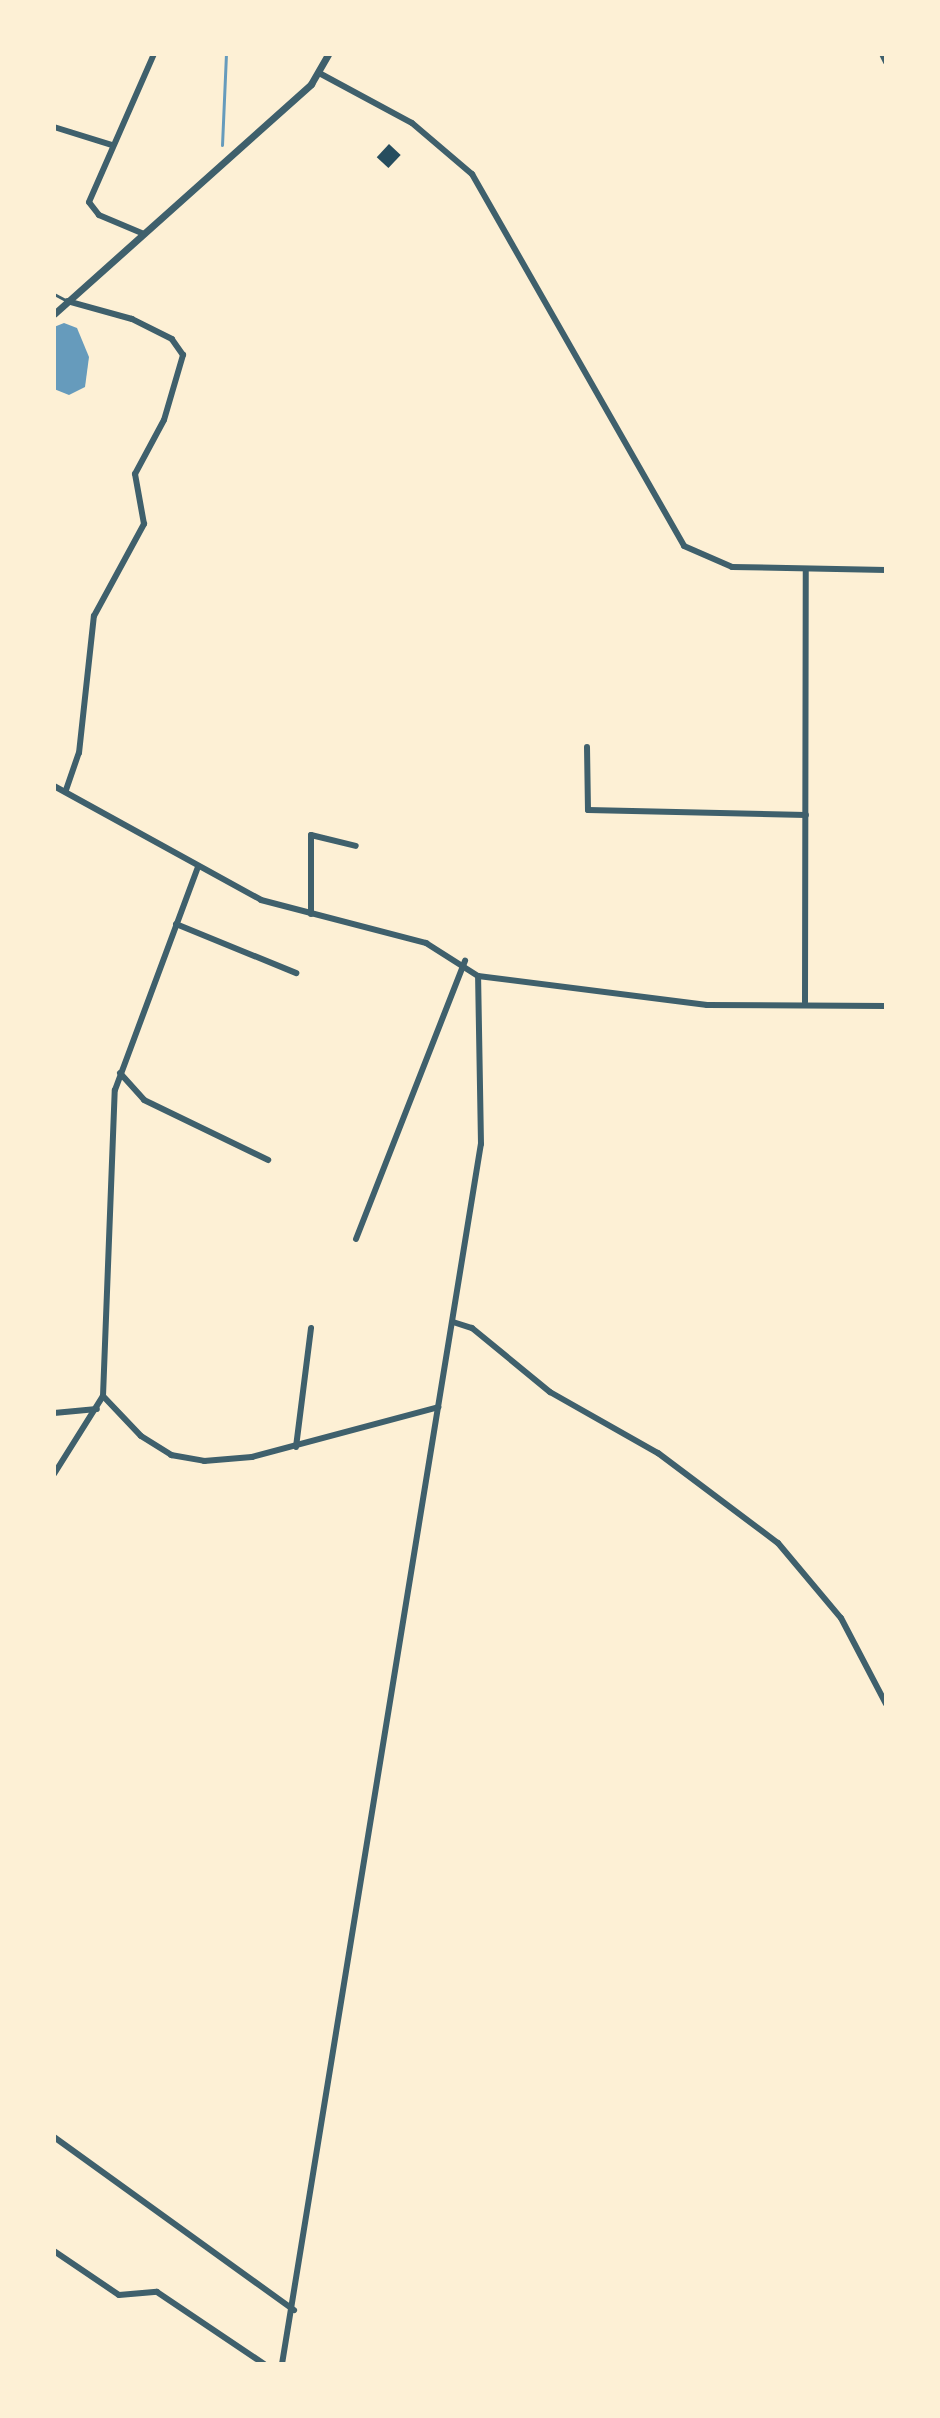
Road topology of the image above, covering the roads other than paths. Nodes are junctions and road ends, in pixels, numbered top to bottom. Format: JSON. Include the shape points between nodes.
{"nodes":[{"id":1,"x":154,"y":54,"type":"edge"},
{"id":2,"x":328,"y":54,"type":"edge"},
{"id":3,"x":882,"y":54,"type":"edge"},
{"id":4,"x":886,"y":62,"type":"edge"},
{"id":5,"x":321,"y":74,"type":"junction"},
{"id":6,"x":54,"y":127,"type":"edge"},
{"id":7,"x":112,"y":145,"type":"junction"},
{"id":8,"x":144,"y":234,"type":"junction"},
{"id":9,"x":54,"y":294,"type":"edge"},
{"id":10,"x":67,"y":301,"type":"junction"},
{"id":11,"x":54,"y":314,"type":"edge"},
{"id":12,"x":806,"y":569,"type":"junction"},
{"id":13,"x":886,"y":570,"type":"edge"},
{"id":14,"x":587,"y":747,"type":"dead end"},
{"id":15,"x":54,"y":786,"type":"edge"},
{"id":16,"x":66,"y":790,"type":"junction"},
{"id":17,"x":806,"y":815,"type":"junction"},
{"id":18,"x":356,"y":846,"type":"dead end"},
{"id":19,"x":198,"y":867,"type":"junction"},
{"id":20,"x":311,"y":914,"type":"junction"},
{"id":21,"x":176,"y":924,"type":"junction"},
{"id":22,"x":465,"y":961,"type":"junction"},
{"id":23,"x":296,"y":973,"type":"dead end"},
{"id":24,"x":478,"y":976,"type":"junction"},
{"id":25,"x":805,"y":1002,"type":"junction"},
{"id":26,"x":886,"y":1006,"type":"edge"},
{"id":27,"x":120,"y":1073,"type":"junction"},
{"id":28,"x":268,"y":1160,"type":"dead end"},
{"id":29,"x":356,"y":1239,"type":"dead end"},
{"id":30,"x":453,"y":1322,"type":"junction"},
{"id":31,"x":311,"y":1328,"type":"dead end"},
{"id":32,"x":103,"y":1396,"type":"junction"},
{"id":33,"x":438,"y":1407,"type":"junction"},
{"id":34,"x":97,"y":1409,"type":"junction"},
{"id":35,"x":54,"y":1413,"type":"edge"},
{"id":36,"x":296,"y":1447,"type":"junction"},
{"id":37,"x":54,"y":1474,"type":"edge"},
{"id":38,"x":886,"y":1704,"type":"edge"},
{"id":39,"x":54,"y":2137,"type":"edge"},
{"id":40,"x":54,"y":2251,"type":"edge"},
{"id":41,"x":294,"y":2310,"type":"junction"},
{"id":42,"x":264,"y":2364,"type":"edge"},
{"id":43,"x":282,"y":2364,"type":"edge"}],
"edges":[{"from":1,"to":7,"type":"street"},
{"from":2,"to":5,"type":"street"},
{"from":3,"to":4,"type":"street"},
{"from":5,"to":8,"type":"street"},
{"from":5,"to":12,"type":"street","via":[[412,123],[472,174],[684,546],[732,567]]},
{"from":6,"to":7,"type":"street"},
{"from":7,"to":8,"type":"street","via":[[91,191],[91,209]]},
{"from":8,"to":10,"type":"street"},
{"from":9,"to":10,"type":"lane"},
{"from":10,"to":11,"type":"street"},
{"from":10,"to":16,"type":"street","via":[[132,319],[172,339],[183,355],[164,420],[135,474],[144,524],[94,616],[79,753]]},
{"from":12,"to":13,"type":"street"},
{"from":12,"to":17,"type":"street"},
{"from":14,"to":17,"type":"street","via":[[588,810]]},
{"from":15,"to":16,"type":"street"},
{"from":16,"to":19,"type":"street"},
{"from":17,"to":25,"type":"street"},
{"from":18,"to":20,"type":"street","via":[[311,835]]},
{"from":19,"to":20,"type":"street","via":[[261,900]]},
{"from":19,"to":21,"type":"street"},
{"from":20,"to":22,"type":"street","via":[[426,943]]},
{"from":21,"to":23,"type":"street"},
{"from":21,"to":27,"type":"street"},
{"from":22,"to":24,"type":"street"},
{"from":22,"to":29,"type":"street"},
{"from":24,"to":25,"type":"street","via":[[707,1005]]},
{"from":24,"to":30,"type":"street","via":[[486,1095]]},
{"from":25,"to":26,"type":"street"},
{"from":27,"to":28,"type":"street","via":[[144,1100]]},
{"from":27,"to":32,"type":"street"},
{"from":30,"to":33,"type":"street"},
{"from":30,"to":38,"type":"street","via":[[472,1328],[550,1392],[658,1453],[778,1543],[841,1618]]},
{"from":31,"to":36,"type":"street"},
{"from":32,"to":34,"type":"street"},
{"from":32,"to":36,"type":"street","via":[[114,1415],[171,1455],[204,1461]]},
{"from":33,"to":36,"type":"street"},
{"from":33,"to":41,"type":"street"},
{"from":34,"to":35,"type":"street"},
{"from":34,"to":37,"type":"street"},
{"from":39,"to":41,"type":"street"},
{"from":40,"to":42,"type":"street","via":[[119,2295],[157,2292]]},
{"from":41,"to":43,"type":"street"}]}
